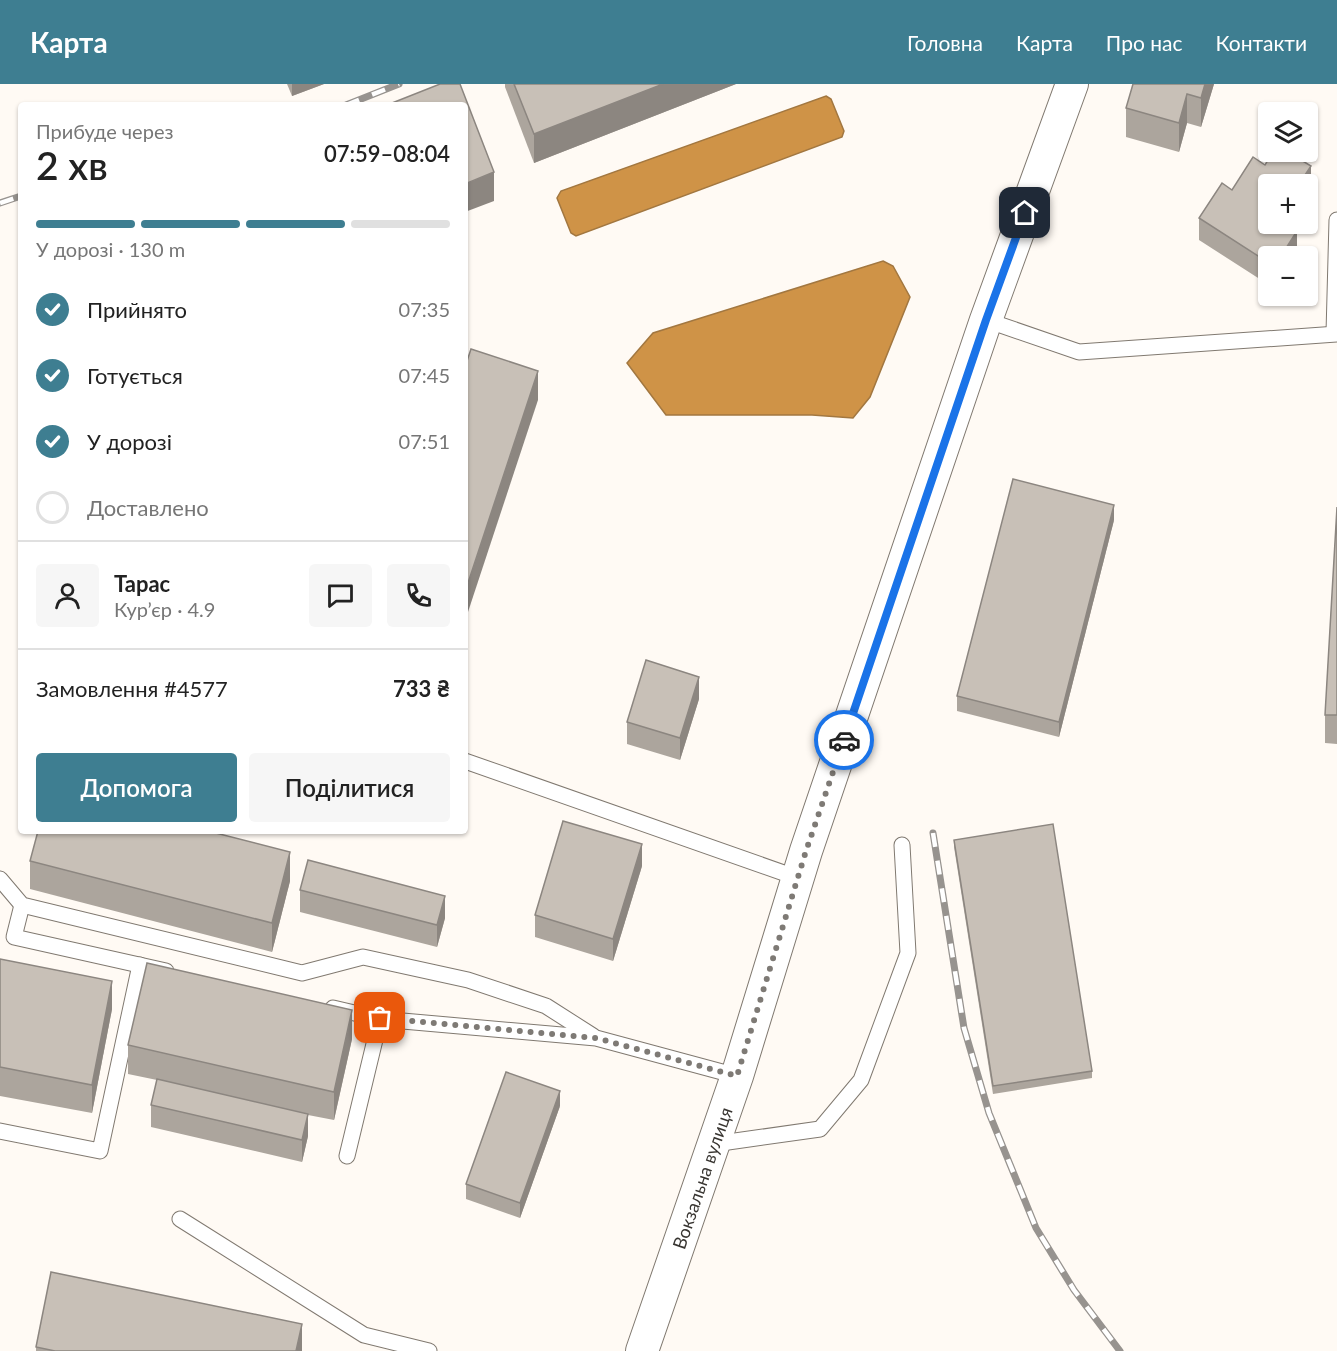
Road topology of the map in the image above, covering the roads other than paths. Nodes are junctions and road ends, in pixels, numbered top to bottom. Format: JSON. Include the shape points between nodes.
{"nodes":[{"id":1,"x":1072,"y":84,"type":"edge"},
{"id":2,"x":1337,"y":220,"type":"edge"},
{"id":3,"x":986,"y":320,"type":"junction"},
{"id":4,"x":1336,"y":333,"type":"edge"},
{"id":5,"x":468,"y":762,"type":"edge"},
{"id":6,"x":902,"y":845,"type":"dead end"},
{"id":7,"x":798,"y":878,"type":"junction"},
{"id":8,"x":0,"y":879,"type":"edge"},
{"id":9,"x":22,"y":906,"type":"junction"},
{"id":10,"x":140,"y":966,"type":"junction"},
{"id":11,"x":186,"y":976,"type":"edge"},
{"id":12,"x":323,"y":1006,"type":"edge"},
{"id":13,"x":380,"y":1018,"type":"junction"},
{"id":14,"x":596,"y":1038,"type":"junction"},
{"id":15,"x":737,"y":1076,"type":"junction"},
{"id":16,"x":0,"y":1131,"type":"edge"},
{"id":17,"x":714,"y":1144,"type":"junction"},
{"id":18,"x":347,"y":1156,"type":"dead end"},
{"id":19,"x":180,"y":1220,"type":"dead end"},
{"id":20,"x":429,"y":1351,"type":"edge"},
{"id":21,"x":642,"y":1351,"type":"edge"}],
"edges":[{"from":1,"to":3,"type":"street","name":"Вокзальна вулиця"},
{"from":2,"to":4,"type":"lane"},
{"from":3,"to":4,"type":"lane","via":[[1079,352]]},
{"from":3,"to":7,"type":"street","name":"Вокзальна вулиця"},
{"from":5,"to":7,"type":"lane"},
{"from":6,"to":17,"type":"lane","via":[[908,953],[861,1080],[820,1129]]},
{"from":7,"to":15,"type":"street","name":"Вокзальна вулиця"},
{"from":8,"to":9,"type":"lane"},
{"from":9,"to":10,"type":"lane","via":[[14,937]]},
{"from":9,"to":14,"type":"lane","via":[[302,973],[363,957],[468,980],[546,1006]]},
{"from":10,"to":11,"type":"lane"},
{"from":10,"to":16,"type":"lane","via":[[100,1151]]},
{"from":12,"to":13,"type":"lane"},
{"from":13,"to":14,"type":"lane"},
{"from":13,"to":18,"type":"lane"},
{"from":14,"to":15,"type":"lane"},
{"from":15,"to":17,"type":"street","name":"Вокзальна вулиця"},
{"from":17,"to":21,"type":"street","name":"Вокзальна вулиця"},
{"from":19,"to":20,"type":"lane","via":[[364,1335]]}]}
